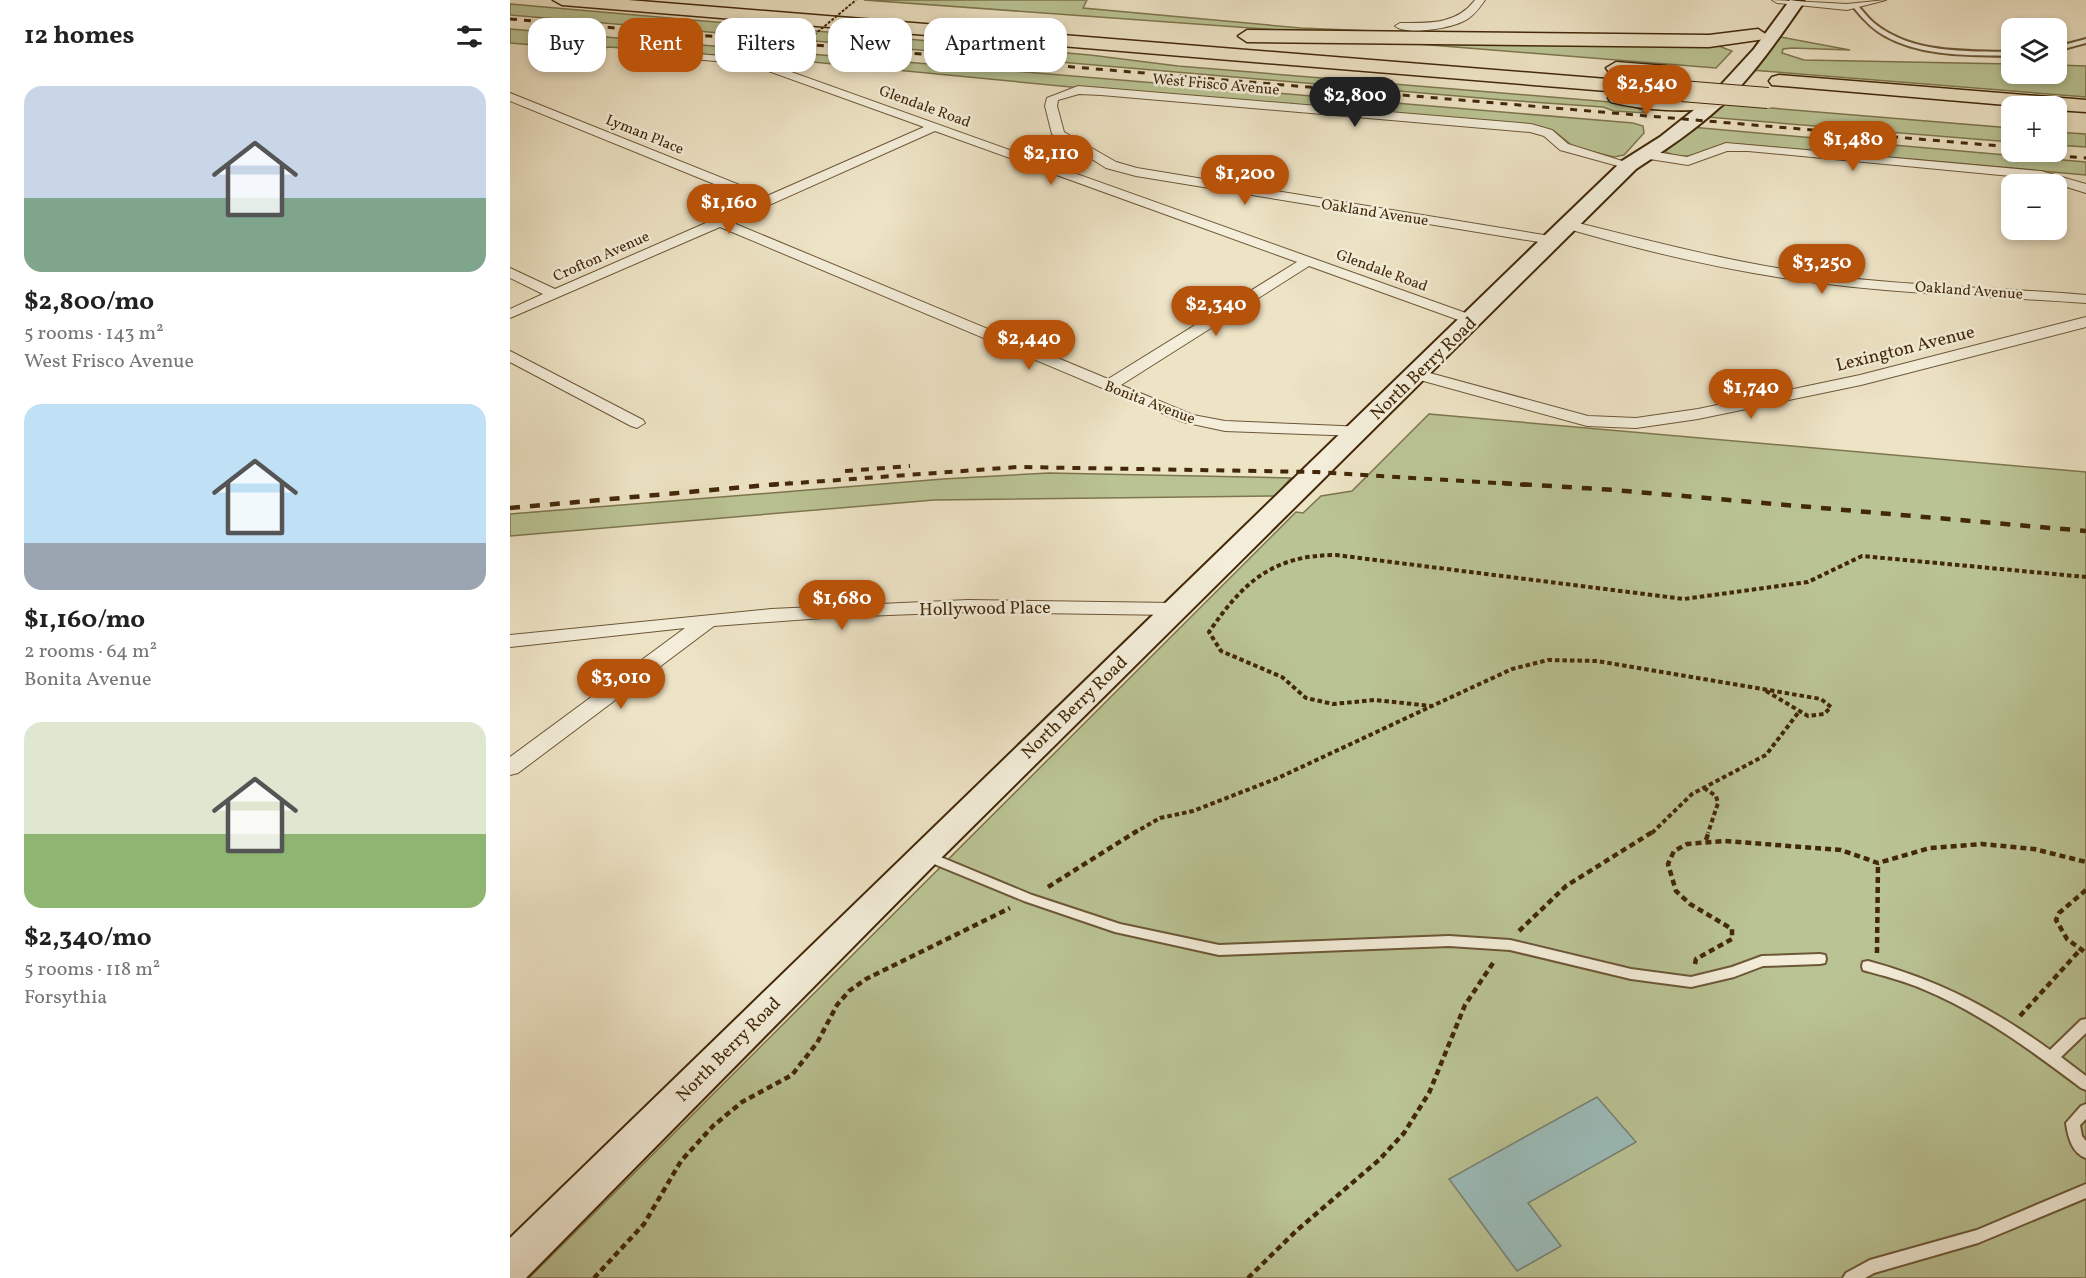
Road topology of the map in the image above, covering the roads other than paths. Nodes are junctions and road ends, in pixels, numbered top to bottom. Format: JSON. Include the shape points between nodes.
{"nodes":[{"id":1,"x":562,"y":0,"type":"edge"},
{"id":2,"x":762,"y":0,"type":"edge"},
{"id":3,"x":1480,"y":0,"type":"edge"},
{"id":4,"x":1777,"y":0,"type":"edge"},
{"id":5,"x":1881,"y":0,"type":"edge"},
{"id":6,"x":1797,"y":1,"type":"edge"},
{"id":7,"x":1856,"y":7,"type":"junction"},
{"id":8,"x":1400,"y":26,"type":"dead end"},
{"id":9,"x":924,"y":30,"type":"edge"},
{"id":10,"x":1758,"y":34,"type":"junction"},
{"id":11,"x":1215,"y":36,"type":"junction"},
{"id":12,"x":1067,"y":41,"type":"edge"},
{"id":13,"x":1708,"y":41,"type":"junction"},
{"id":14,"x":2086,"y":41,"type":"edge"},
{"id":15,"x":1067,"y":45,"type":"edge"},
{"id":16,"x":2067,"y":45,"type":"edge"},
{"id":17,"x":2001,"y":53,"type":"edge"},
{"id":18,"x":703,"y":57,"type":"edge"},
{"id":19,"x":1741,"y":57,"type":"junction"},
{"id":20,"x":1710,"y":79,"type":"dead end"},
{"id":21,"x":1078,"y":90,"type":"joint"},
{"id":22,"x":1773,"y":90,"type":"junction"},
{"id":23,"x":510,"y":97,"type":"edge"},
{"id":24,"x":1614,"y":98,"type":"junction"},
{"id":25,"x":1715,"y":102,"type":"junction"},
{"id":26,"x":1685,"y":104,"type":"junction"},
{"id":27,"x":2086,"y":106,"type":"edge"},
{"id":28,"x":2001,"y":117,"type":"edge"},
{"id":29,"x":2067,"y":123,"type":"edge"},
{"id":30,"x":2086,"y":124,"type":"edge"},
{"id":31,"x":1664,"y":125,"type":"junction"},
{"id":32,"x":935,"y":127,"type":"junction"},
{"id":33,"x":1636,"y":160,"type":"junction"},
{"id":34,"x":1137,"y":172,"type":"junction"},
{"id":35,"x":1104,"y":189,"type":"junction"},
{"id":36,"x":2086,"y":189,"type":"edge"},
{"id":37,"x":768,"y":201,"type":"junction"},
{"id":38,"x":720,"y":222,"type":"junction"},
{"id":39,"x":1560,"y":232,"type":"junction"},
{"id":40,"x":1308,"y":261,"type":"junction"},
{"id":41,"x":510,"y":272,"type":"edge"},
{"id":42,"x":555,"y":294,"type":"junction"},
{"id":43,"x":2086,"y":299,"type":"edge"},
{"id":44,"x":510,"y":314,"type":"edge"},
{"id":45,"x":1472,"y":320,"type":"junction"},
{"id":46,"x":2086,"y":322,"type":"edge"},
{"id":47,"x":510,"y":356,"type":"edge"},
{"id":48,"x":1415,"y":374,"type":"junction"},
{"id":49,"x":1108,"y":386,"type":"junction"},
{"id":50,"x":637,"y":423,"type":"dead end"},
{"id":51,"x":1359,"y":431,"type":"junction"},
{"id":52,"x":1174,"y":609,"type":"junction"},
{"id":53,"x":708,"y":621,"type":"junction"},
{"id":54,"x":510,"y":641,"type":"edge"},
{"id":55,"x":510,"y":768,"type":"edge"},
{"id":56,"x":923,"y":855,"type":"junction"},
{"id":57,"x":1820,"y":958,"type":"dead end"},
{"id":58,"x":1873,"y":968,"type":"road end"},
{"id":59,"x":2086,"y":1024,"type":"edge"},
{"id":60,"x":2051,"y":1058,"type":"junction"},
{"id":61,"x":2086,"y":1084,"type":"edge"},
{"id":62,"x":2086,"y":1110,"type":"edge"},
{"id":63,"x":2086,"y":1152,"type":"edge"},
{"id":64,"x":2086,"y":1191,"type":"edge"},
{"id":65,"x":510,"y":1266,"type":"edge"},
{"id":66,"x":1851,"y":1278,"type":"edge"}],
"edges":[{"from":1,"to":9,"type":"highway"},
{"from":2,"to":11,"type":"highway"},
{"from":3,"to":8,"type":"street","via":[[1459,21]]},
{"from":4,"to":6,"type":"street"},
{"from":5,"to":7,"type":"street"},
{"from":6,"to":7,"type":"street"},
{"from":6,"to":10,"type":"main road"},
{"from":6,"to":19,"type":"main road"},
{"from":7,"to":17,"type":"lane","via":[[1866,22],[1879,30],[1928,50]]},
{"from":10,"to":13,"type":"highway"},
{"from":10,"to":19,"type":"main road"},
{"from":11,"to":13,"type":"highway"},
{"from":11,"to":22,"type":"highway","via":[[1667,72]]},
{"from":12,"to":22,"type":"highway","bridge":true,"via":[[1644,88]]},
{"from":13,"to":19,"type":"highway"},
{"from":14,"to":16,"type":"lane"},
{"from":15,"to":24,"type":"highway","via":[[1233,68]]},
{"from":18,"to":32,"type":"street","name":"Glendale Road","via":[[751,61]]},
{"from":19,"to":25,"type":"main road","name":"North Berry Road"},
{"from":20,"to":26,"type":"main road","name":"North Berry Road"},
{"from":21,"to":33,"type":"street","name":"West Frisco Avenue","via":[[1531,128],[1548,133],[1564,147]]},
{"from":21,"to":34,"type":"street","name":"Oakland Avenue","via":[[1053,98],[1051,106],[1058,134],[1111,165]]},
{"from":22,"to":27,"type":"highway"},
{"from":22,"to":28,"type":"highway"},
{"from":23,"to":37,"type":"street","name":"Lyman Place"},
{"from":24,"to":26,"type":"highway"},
{"from":24,"to":31,"type":"highway","via":[[1658,113]]},
{"from":25,"to":26,"type":"highway"},
{"from":25,"to":33,"type":"main road","name":"North Berry Road"},
{"from":26,"to":31,"type":"main road","name":"North Berry Road"},
{"from":29,"to":30,"type":"highway"},
{"from":31,"to":33,"type":"main road","name":"North Berry Road"},
{"from":32,"to":35,"type":"street","name":"Glendale Road"},
{"from":32,"to":37,"type":"street","name":"Crofton Avenue"},
{"from":33,"to":36,"type":"street","name":"West Frisco Avenue","via":[[1688,161],[1726,147],[1748,147],[2004,171],[2071,182]]},
{"from":33,"to":39,"type":"main road","name":"North Berry Road"},
{"from":34,"to":35,"type":"street"},
{"from":34,"to":39,"type":"street","name":"Oakland Avenue"},
{"from":35,"to":40,"type":"street","name":"Glendale Road"},
{"from":37,"to":38,"type":"street","name":"Crofton Avenue"},
{"from":38,"to":42,"type":"street","name":"Crofton Avenue"},
{"from":38,"to":49,"type":"street","name":"Bonita Avenue"},
{"from":39,"to":43,"type":"street","name":"Oakland Avenue","via":[[1838,281]]},
{"from":39,"to":45,"type":"main road","name":"North Berry Road"},
{"from":40,"to":45,"type":"street","name":"Glendale Road"},
{"from":40,"to":49,"type":"street"},
{"from":41,"to":42,"type":"street"},
{"from":42,"to":44,"type":"street","name":"Crofton Avenue"},
{"from":45,"to":48,"type":"main road","name":"North Berry Road"},
{"from":46,"to":48,"type":"street","name":"Lexington Avenue","via":[[1861,380],[1636,423],[1587,421]]},
{"from":47,"to":50,"type":"street"},
{"from":48,"to":51,"type":"main road","name":"North Berry Road"},
{"from":49,"to":51,"type":"street","name":"Bonita Avenue","via":[[1208,424]]},
{"from":51,"to":52,"type":"main road","name":"North Berry Road"},
{"from":52,"to":53,"type":"street","name":"Hollywood Place","via":[[1031,606]]},
{"from":52,"to":56,"type":"main road","name":"North Berry Road"},
{"from":53,"to":54,"type":"street","name":"Hollywood Place"},
{"from":53,"to":55,"type":"street"},
{"from":56,"to":57,"type":"lane","via":[[1119,930],[1219,950],[1449,941],[1510,945],[1631,974],[1691,982],[1762,961]]},
{"from":56,"to":65,"type":"main road","name":"North Berry Road"},
{"from":58,"to":60,"type":"lane","via":[[1926,982],[1955,996]]},
{"from":59,"to":60,"type":"lane"},
{"from":60,"to":61,"type":"lane"},
{"from":62,"to":63,"type":"lane","via":[[2073,1123],[2075,1138]]},
{"from":64,"to":66,"type":"lane","via":[[1978,1236],[1870,1267]]}]}
